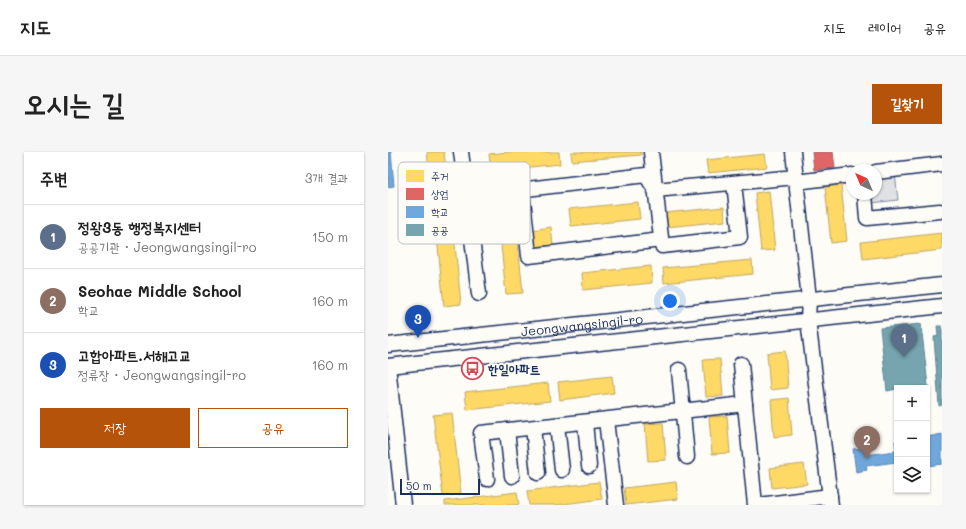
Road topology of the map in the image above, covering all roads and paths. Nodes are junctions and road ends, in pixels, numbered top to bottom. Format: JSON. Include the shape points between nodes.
{"nodes":[{"id":1,"x":461,"y":152,"type":"edge"},
{"id":2,"x":651,"y":152,"type":"edge"},
{"id":3,"x":793,"y":152,"type":"edge"},
{"id":4,"x":462,"y":162,"type":"edge"},
{"id":5,"x":942,"y":164,"type":"edge"},
{"id":6,"x":882,"y":171,"type":"edge"},
{"id":7,"x":846,"y":175,"type":"edge"},
{"id":8,"x":796,"y":179,"type":"junction"},
{"id":9,"x":734,"y":183,"type":"junction"},
{"id":10,"x":530,"y":189,"type":"edge"},
{"id":11,"x":655,"y":190,"type":"junction"},
{"id":12,"x":866,"y":200,"type":"edge"},
{"id":13,"x":940,"y":211,"type":"dead end"},
{"id":14,"x":661,"y":240,"type":"junction"},
{"id":15,"x":473,"y":244,"type":"edge"},
{"id":16,"x":528,"y":244,"type":"edge"},
{"id":17,"x":942,"y":284,"type":"edge"},
{"id":18,"x":479,"y":294,"type":"dead end"},
{"id":19,"x":809,"y":299,"type":"junction"},
{"id":20,"x":942,"y":306,"type":"edge"},
{"id":21,"x":808,"y":320,"type":"junction"},
{"id":22,"x":388,"y":345,"type":"edge"},
{"id":23,"x":741,"y":364,"type":"dead end"},
{"id":24,"x":388,"y":366,"type":"edge"},
{"id":25,"x":679,"y":370,"type":"dead end"},
{"id":26,"x":745,"y":404,"type":"junction"},
{"id":27,"x":683,"y":411,"type":"junction"},
{"id":28,"x":606,"y":420,"type":"junction"},
{"id":29,"x":585,"y":422,"type":"junction"},
{"id":30,"x":557,"y":425,"type":"junction"},
{"id":31,"x":533,"y":428,"type":"junction"},
{"id":32,"x":507,"y":430,"type":"junction"},
{"id":33,"x":687,"y":457,"type":"dead end"},
{"id":34,"x":589,"y":466,"type":"dead end"},
{"id":35,"x":562,"y":470,"type":"dead end"},
{"id":36,"x":538,"y":473,"type":"dead end"},
{"id":37,"x":512,"y":476,"type":"dead end"},
{"id":38,"x":487,"y":479,"type":"dead end"},
{"id":39,"x":831,"y":501,"type":"edge"},
{"id":40,"x":403,"y":505,"type":"edge"},
{"id":41,"x":616,"y":505,"type":"edge"},
{"id":42,"x":755,"y":505,"type":"edge"},
{"id":43,"x":758,"y":505,"type":"edge"}],
"edges":[{"from":1,"to":4,"type":"street"},
{"from":2,"to":11,"type":"street"},
{"from":3,"to":8,"type":"street"},
{"from":5,"to":6,"type":"street"},
{"from":7,"to":8,"type":"street"},
{"from":8,"to":9,"type":"street"},
{"from":8,"to":19,"type":"street"},
{"from":9,"to":11,"type":"street"},
{"from":9,"to":14,"type":"street","via":[[740,237],[662,246]]},
{"from":10,"to":11,"type":"street","via":[[646,175]]},
{"from":11,"to":14,"type":"street"},
{"from":12,"to":13,"type":"street","via":[[867,218]]},
{"from":14,"to":16,"type":"street","via":[[529,256]]},
{"from":15,"to":18,"type":"street"},
{"from":17,"to":19,"type":"street","name":"Jeongwangsingil-ro"},
{"from":19,"to":21,"type":"street"},
{"from":19,"to":22,"type":"street","name":"Jeongwangsingil-ro"},
{"from":20,"to":21,"type":"street","name":"Jeongwangsingil-ro"},
{"from":21,"to":24,"type":"street","name":"Jeongwangsingil-ro"},
{"from":21,"to":39,"type":"street"},
{"from":23,"to":26,"type":"street"},
{"from":24,"to":40,"type":"street"},
{"from":25,"to":27,"type":"street"},
{"from":26,"to":27,"type":"street"},
{"from":26,"to":42,"type":"street"},
{"from":27,"to":28,"type":"street"},
{"from":27,"to":33,"type":"street"},
{"from":28,"to":29,"type":"street"},
{"from":28,"to":41,"type":"street"},
{"from":29,"to":30,"type":"street"},
{"from":29,"to":34,"type":"street"},
{"from":30,"to":31,"type":"street"},
{"from":30,"to":35,"type":"street"},
{"from":31,"to":32,"type":"street"},
{"from":31,"to":36,"type":"street"},
{"from":32,"to":37,"type":"street"},
{"from":32,"to":38,"type":"street","via":[[481,433]]},
{"from":39,"to":43,"type":"street"}]}
